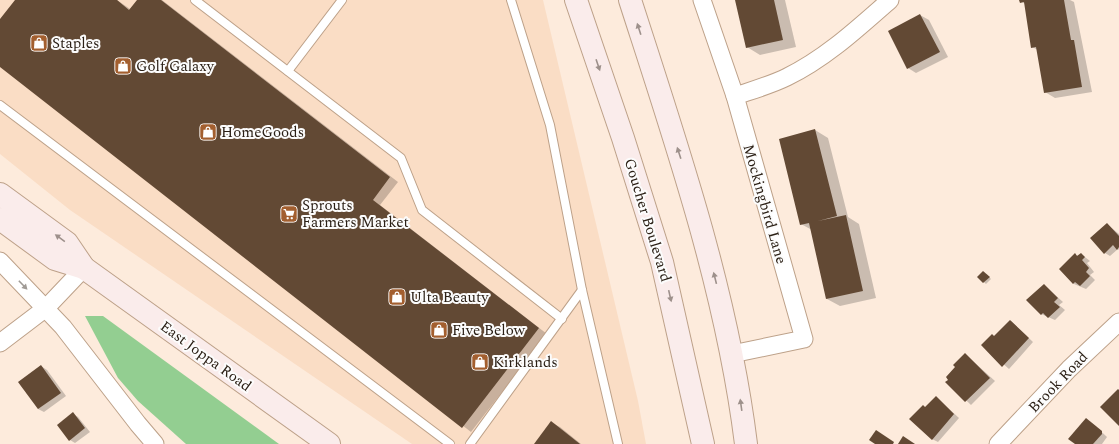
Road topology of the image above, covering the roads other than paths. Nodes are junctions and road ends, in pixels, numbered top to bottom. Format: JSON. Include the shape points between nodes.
{"nodes":[{"id":1,"x":195,"y":0,"type":"edge"},
{"id":2,"x":342,"y":0,"type":"edge"},
{"id":3,"x":510,"y":0,"type":"edge"},
{"id":4,"x":576,"y":0,"type":"edge"},
{"id":5,"x":630,"y":0,"type":"edge"},
{"id":6,"x":702,"y":0,"type":"edge"},
{"id":7,"x":890,"y":0,"type":"edge"},
{"id":8,"x":288,"y":71,"type":"junction"},
{"id":9,"x":735,"y":96,"type":"junction"},
{"id":10,"x":0,"y":105,"type":"edge"},
{"id":11,"x":0,"y":194,"type":"edge"},
{"id":12,"x":0,"y":219,"type":"edge"},
{"id":13,"x":0,"y":261,"type":"edge"},
{"id":14,"x":84,"y":268,"type":"junction"},
{"id":15,"x":582,"y":290,"type":"junction"},
{"id":16,"x":46,"y":308,"type":"junction"},
{"id":17,"x":562,"y":318,"type":"junction"},
{"id":18,"x":1119,"y":322,"type":"edge"},
{"id":19,"x":0,"y":343,"type":"edge"},
{"id":20,"x":732,"y":354,"type":"junction"},
{"id":21,"x":155,"y":444,"type":"edge"},
{"id":22,"x":329,"y":444,"type":"edge"},
{"id":23,"x":450,"y":444,"type":"edge"},
{"id":24,"x":470,"y":444,"type":"edge"},
{"id":25,"x":618,"y":444,"type":"edge"},
{"id":26,"x":703,"y":444,"type":"edge"},
{"id":27,"x":746,"y":444,"type":"edge"},
{"id":28,"x":998,"y":444,"type":"edge"}],
"edges":[{"from":1,"to":8,"type":"lane"},
{"from":2,"to":8,"type":"lane"},
{"from":3,"to":15,"type":"lane","via":[[550,125]]},
{"from":4,"to":26,"type":"main road","name":"Goucher Boulevard","one_way":true,"via":[[662,262]]},
{"from":20,"to":5,"type":"main road","one_way":true,"via":[[705,238]]},
{"from":6,"to":9,"type":"street","name":"Mockingbird Lane"},
{"from":7,"to":9,"type":"street","via":[[809,65],[780,80]]},
{"from":8,"to":17,"type":"lane","via":[[400,158],[422,210]]},
{"from":9,"to":20,"type":"street","name":"Mockingbird Lane","via":[[804,339]]},
{"from":10,"to":23,"type":"lane"},
{"from":14,"to":11,"type":"main road","name":"East Joppa Road","one_way":true,"via":[[67,244]]},
{"from":12,"to":14,"type":"main road","name":"East Joppa Road","via":[[55,259]]},
{"from":13,"to":16,"type":"street","one_way":true},
{"from":14,"to":16,"type":"street"},
{"from":14,"to":22,"type":"main road","name":"East Joppa Road"},
{"from":15,"to":17,"type":"lane"},
{"from":15,"to":25,"type":"lane"},
{"from":16,"to":19,"type":"street"},
{"from":16,"to":21,"type":"street"},
{"from":17,"to":24,"type":"lane"},
{"from":18,"to":28,"type":"street","name":"Brook Road","via":[[1069,369]]},
{"from":27,"to":20,"type":"main road","one_way":true}]}
